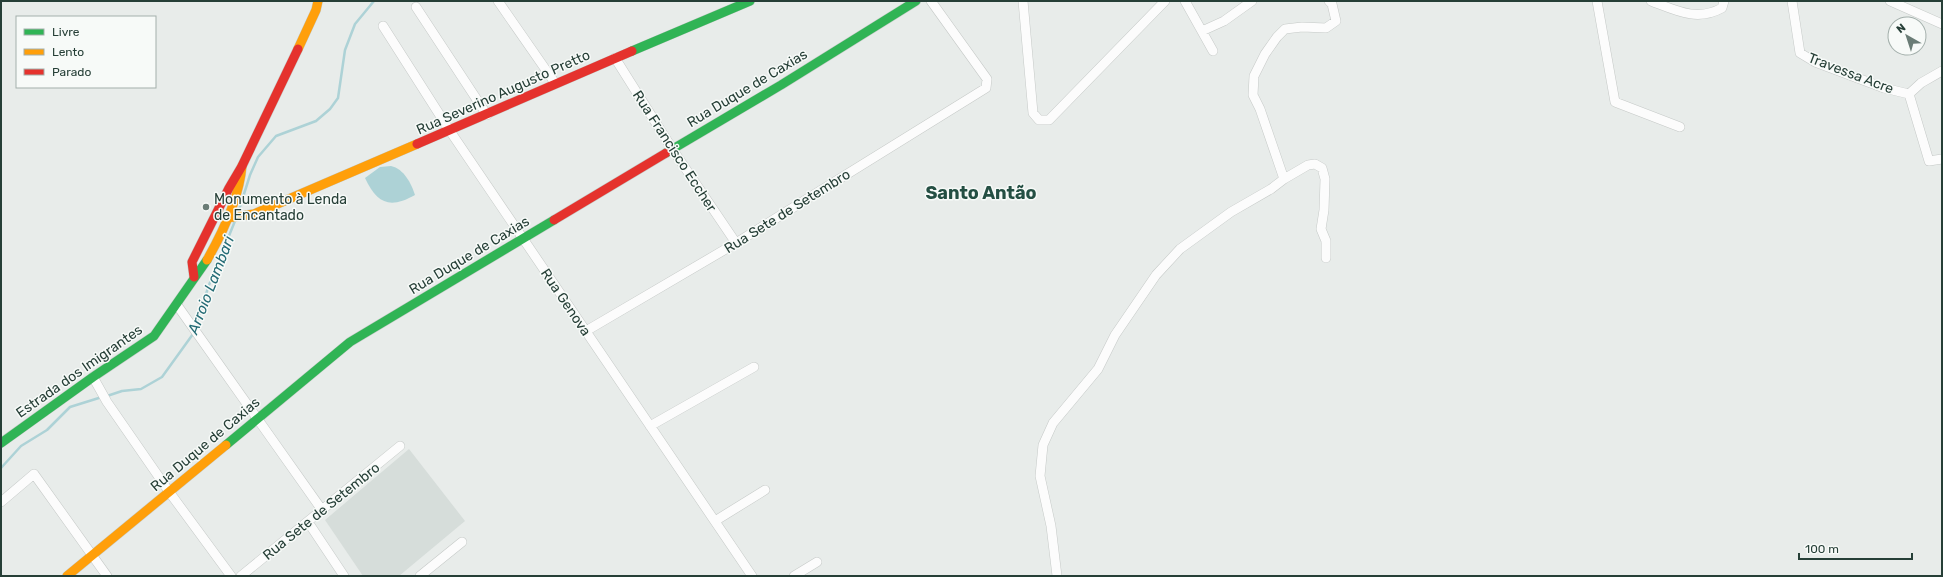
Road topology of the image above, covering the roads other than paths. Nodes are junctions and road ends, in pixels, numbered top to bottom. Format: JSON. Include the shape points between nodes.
{"nodes":[{"id":1,"x":318,"y":1,"type":"edge"},
{"id":2,"x":498,"y":1,"type":"edge"},
{"id":3,"x":750,"y":1,"type":"edge"},
{"id":4,"x":916,"y":1,"type":"edge"},
{"id":5,"x":931,"y":1,"type":"edge"},
{"id":6,"x":1023,"y":1,"type":"edge"},
{"id":7,"x":1165,"y":1,"type":"edge"},
{"id":8,"x":1185,"y":1,"type":"edge"},
{"id":9,"x":1252,"y":1,"type":"edge"},
{"id":10,"x":1329,"y":1,"type":"edge"},
{"id":11,"x":1597,"y":1,"type":"edge"},
{"id":12,"x":1651,"y":1,"type":"edge"},
{"id":13,"x":1724,"y":1,"type":"edge"},
{"id":14,"x":1792,"y":1,"type":"edge"},
{"id":15,"x":1890,"y":1,"type":"edge"},
{"id":16,"x":416,"y":7,"type":"dead end"},
{"id":17,"x":1942,"y":24,"type":"edge"},
{"id":18,"x":383,"y":26,"type":"dead end"},
{"id":19,"x":1202,"y":31,"type":"junction"},
{"id":20,"x":1213,"y":51,"type":"dead end"},
{"id":21,"x":1800,"y":53,"type":"junction"},
{"id":22,"x":615,"y":58,"type":"junction"},
{"id":23,"x":1797,"y":63,"type":"dead end"},
{"id":24,"x":1942,"y":71,"type":"edge"},
{"id":25,"x":555,"y":83,"type":"junction"},
{"id":26,"x":1909,"y":94,"type":"junction"},
{"id":27,"x":486,"y":115,"type":"junction"},
{"id":28,"x":1680,"y":126,"type":"dead end"},
{"id":29,"x":450,"y":131,"type":"junction"},
{"id":30,"x":673,"y":150,"type":"junction"},
{"id":31,"x":1942,"y":159,"type":"edge"},
{"id":32,"x":242,"y":166,"type":"junction"},
{"id":33,"x":1284,"y":178,"type":"junction"},
{"id":34,"x":222,"y":202,"type":"junction"},
{"id":35,"x":233,"y":206,"type":"junction"},
{"id":36,"x":217,"y":213,"type":"junction"},
{"id":37,"x":246,"y":215,"type":"junction"},
{"id":38,"x":229,"y":221,"type":"junction"},
{"id":39,"x":523,"y":239,"type":"junction"},
{"id":40,"x":736,"y":243,"type":"junction"},
{"id":41,"x":1326,"y":258,"type":"dead end"},
{"id":42,"x":194,"y":277,"type":"junction"},
{"id":43,"x":177,"y":305,"type":"junction"},
{"id":44,"x":586,"y":331,"type":"junction"},
{"id":45,"x":754,"y":367,"type":"dead end"},
{"id":46,"x":93,"y":377,"type":"junction"},
{"id":47,"x":257,"y":418,"type":"junction"},
{"id":48,"x":650,"y":426,"type":"junction"},
{"id":49,"x":1,"y":443,"type":"edge"},
{"id":50,"x":400,"y":446,"type":"dead end"},
{"id":51,"x":765,"y":490,"type":"dead end"},
{"id":52,"x":170,"y":493,"type":"junction"},
{"id":53,"x":1,"y":502,"type":"edge"},
{"id":54,"x":322,"y":510,"type":"junction"},
{"id":55,"x":715,"y":521,"type":"junction"},
{"id":56,"x":308,"y":522,"type":"junction"},
{"id":57,"x":462,"y":542,"type":"dead end"},
{"id":58,"x":93,"y":555,"type":"junction"},
{"id":59,"x":817,"y":562,"type":"dead end"},
{"id":60,"x":67,"y":576,"type":"edge"},
{"id":61,"x":107,"y":576,"type":"edge"},
{"id":62,"x":231,"y":576,"type":"edge"},
{"id":63,"x":241,"y":576,"type":"edge"},
{"id":64,"x":344,"y":576,"type":"edge"},
{"id":65,"x":420,"y":576,"type":"edge"},
{"id":66,"x":752,"y":576,"type":"edge"},
{"id":67,"x":794,"y":576,"type":"edge"},
{"id":68,"x":1057,"y":576,"type":"edge"}],
"edges":[{"from":1,"to":32,"type":"street"},
{"from":2,"to":25,"type":"street"},
{"from":3,"to":22,"type":"street","name":"Rua Severino Augusto Pretto"},
{"from":4,"to":30,"type":"street","name":"Rua Duque de Caxias"},
{"from":5,"to":40,"type":"street","name":"Rua Sete de Setembro","via":[[987,79],[986,88]]},
{"from":6,"to":7,"type":"street","via":[[1032,113],[1039,120],[1048,120]]},
{"from":8,"to":19,"type":"street"},
{"from":9,"to":19,"type":"street","via":[[1224,21]]},
{"from":10,"to":33,"type":"street","via":[[1336,21],[1326,28],[1286,29],[1265,54],[1254,76],[1253,95]]},
{"from":11,"to":28,"type":"street","via":[[1615,102]]},
{"from":12,"to":13,"type":"street","via":[[1690,15],[1704,15],[1722,8]]},
{"from":14,"to":21,"type":"street","name":"Travessa Acre"},
{"from":15,"to":17,"type":"street"},
{"from":16,"to":27,"type":"street"},
{"from":18,"to":29,"type":"street","name":"Rua Genova"},
{"from":19,"to":20,"type":"street"},
{"from":21,"to":23,"type":"street","name":"Travessa Acre"},
{"from":21,"to":26,"type":"street","name":"Travessa Acre","via":[[1815,62],[1884,88]]},
{"from":22,"to":25,"type":"street","name":"Rua Severino Augusto Pretto"},
{"from":22,"to":30,"type":"street","name":"Rua Francisco Eccher"},
{"from":24,"to":26,"type":"street","name":"Travessa Acre","via":[[1921,83]]},
{"from":25,"to":27,"type":"street","name":"Rua Severino Augusto Pretto"},
{"from":26,"to":31,"type":"street","via":[[1929,161]]},
{"from":27,"to":29,"type":"street","name":"Rua Severino Augusto Pretto"},
{"from":29,"to":37,"type":"street","name":"Rua Severino Augusto Pretto","via":[[266,209]]},
{"from":29,"to":39,"type":"street","name":"Rua Genova"},
{"from":30,"to":39,"type":"street","name":"Rua Duque de Caxias"},
{"from":30,"to":40,"type":"street","name":"Rua Francisco Eccher"},
{"from":32,"to":34,"type":"street"},
{"from":32,"to":35,"type":"street"},
{"from":33,"to":41,"type":"street","via":[[1308,165],[1315,164],[1322,168],[1325,179],[1321,229],[1326,240]]},
{"from":33,"to":68,"type":"street","via":[[1180,249],[1156,274],[1115,335],[1098,369],[1053,423],[1043,445],[1040,476],[1051,526]]},
{"from":34,"to":35,"type":"street"},
{"from":34,"to":36,"type":"street"},
{"from":35,"to":37,"type":"street"},
{"from":35,"to":38,"type":"street"},
{"from":36,"to":38,"type":"street"},
{"from":36,"to":42,"type":"street","via":[[192,262]]},
{"from":37,"to":38,"type":"street"},
{"from":38,"to":42,"type":"street","name":"Estrada dos Imigrantes","via":[[204,265]]},
{"from":39,"to":44,"type":"street","name":"Rua Genova"},
{"from":39,"to":47,"type":"street","name":"Rua Duque de Caxias","via":[[350,342]]},
{"from":40,"to":44,"type":"street","name":"Rua Sete de Setembro"},
{"from":42,"to":43,"type":"street","name":"Estrada dos Imigrantes"},
{"from":43,"to":46,"type":"street","name":"Estrada dos Imigrantes","via":[[154,336]]},
{"from":43,"to":47,"type":"street"},
{"from":44,"to":48,"type":"street","name":"Rua Genova"},
{"from":45,"to":48,"type":"street"},
{"from":46,"to":49,"type":"street","name":"Estrada dos Imigrantes"},
{"from":46,"to":52,"type":"street","via":[[107,402]]},
{"from":47,"to":52,"type":"street","name":"Rua Duque de Caxias"},
{"from":47,"to":54,"type":"street"},
{"from":48,"to":55,"type":"street","name":"Rua Genova"},
{"from":50,"to":54,"type":"street","name":"Rua Sete de Setembro"},
{"from":51,"to":55,"type":"street"},
{"from":52,"to":58,"type":"street","name":"Rua Duque de Caxias"},
{"from":52,"to":62,"type":"street"},
{"from":53,"to":58,"type":"street","via":[[34,474]]},
{"from":54,"to":56,"type":"street","name":"Rua Sete de Setembro"},
{"from":55,"to":66,"type":"street","name":"Rua Genova"},
{"from":56,"to":63,"type":"street","name":"Rua Sete de Setembro"},
{"from":56,"to":64,"type":"street"},
{"from":57,"to":65,"type":"street"},
{"from":58,"to":60,"type":"street","name":"Rua Duque de Caxias"},
{"from":58,"to":61,"type":"street"},
{"from":59,"to":67,"type":"street"}]}
